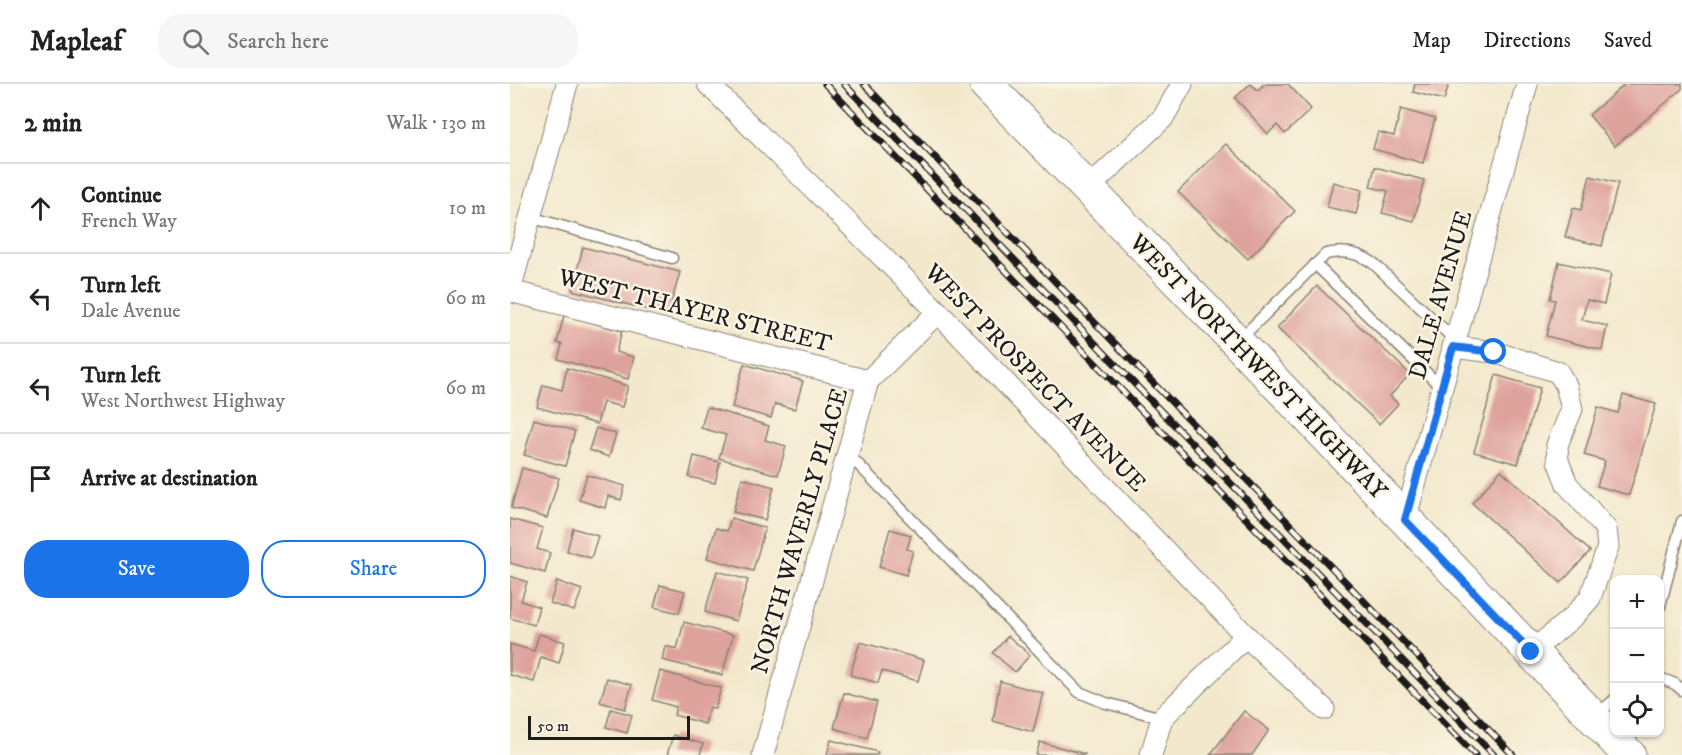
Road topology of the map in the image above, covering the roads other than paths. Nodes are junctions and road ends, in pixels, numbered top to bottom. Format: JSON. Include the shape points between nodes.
{"nodes":[{"id":1,"x":567,"y":84,"type":"edge"},
{"id":2,"x":708,"y":84,"type":"edge"},
{"id":3,"x":986,"y":84,"type":"edge"},
{"id":4,"x":1182,"y":84,"type":"edge"},
{"id":5,"x":1527,"y":84,"type":"edge"},
{"id":6,"x":1088,"y":189,"type":"junction"},
{"id":7,"x":530,"y":217,"type":"junction"},
{"id":8,"x":672,"y":258,"type":"dead end"},
{"id":9,"x":1315,"y":264,"type":"junction"},
{"id":10,"x":510,"y":290,"type":"edge"},
{"id":11,"x":938,"y":312,"type":"junction"},
{"id":12,"x":1237,"y":342,"type":"junction"},
{"id":13,"x":1454,"y":344,"type":"junction"},
{"id":14,"x":868,"y":381,"type":"junction"},
{"id":15,"x":1442,"y":388,"type":"junction"},
{"id":16,"x":848,"y":454,"type":"junction"},
{"id":17,"x":1405,"y":520,"type":"junction"},
{"id":18,"x":1682,"y":521,"type":"edge"},
{"id":19,"x":1664,"y":588,"type":"edge"},
{"id":20,"x":1246,"y":636,"type":"junction"},
{"id":21,"x":1531,"y":652,"type":"junction"},
{"id":22,"x":1664,"y":680,"type":"edge"},
{"id":23,"x":1682,"y":690,"type":"edge"},
{"id":24,"x":1604,"y":709,"type":"edge"},
{"id":25,"x":1324,"y":710,"type":"dead end"},
{"id":26,"x":1162,"y":718,"type":"junction"},
{"id":27,"x":763,"y":755,"type":"edge"},
{"id":28,"x":1151,"y":755,"type":"edge"},
{"id":29,"x":1629,"y":755,"type":"edge"}],
"edges":[{"from":1,"to":7,"type":"street"},
{"from":2,"to":11,"type":"street","name":"WEST PROSPECT AVENUE"},
{"from":3,"to":6,"type":"main road","name":"WEST NORTHWEST HIGHWAY"},
{"from":4,"to":6,"type":"street","via":[[1163,118]]},
{"from":5,"to":13,"type":"street","name":"DALE AVENUE"},
{"from":6,"to":12,"type":"main road","name":"WEST NORTHWEST HIGHWAY"},
{"from":7,"to":8,"type":"lane"},
{"from":7,"to":10,"type":"street"},
{"from":9,"to":12,"type":"lane"},
{"from":9,"to":13,"type":"lane","via":[[1326,254],[1341,251],[1364,256]]},
{"from":9,"to":15,"type":"lane"},
{"from":10,"to":14,"type":"street","name":"WEST THAYER STREET"},
{"from":11,"to":14,"type":"street","name":"NORTH WAVERLY PLACE"},
{"from":11,"to":20,"type":"street","name":"WEST PROSPECT AVENUE"},
{"from":12,"to":17,"type":"main road","name":"WEST NORTHWEST HIGHWAY"},
{"from":13,"to":15,"type":"street","name":"DALE AVENUE"},
{"from":13,"to":21,"type":"street","via":[[1557,372],[1566,385],[1572,409],[1557,445],[1558,461],[1567,484],[1606,529],[1608,547],[1590,598]]},
{"from":14,"to":16,"type":"street","name":"NORTH WAVERLY PLACE"},
{"from":15,"to":17,"type":"street","name":"DALE AVENUE"},
{"from":16,"to":26,"type":"lane","via":[[1079,692]]},
{"from":16,"to":27,"type":"street","name":"NORTH WAVERLY PLACE"},
{"from":17,"to":21,"type":"main road","name":"WEST NORTHWEST HIGHWAY"},
{"from":18,"to":19,"type":"lane"},
{"from":20,"to":25,"type":"street","name":"WEST PROSPECT AVENUE"},
{"from":20,"to":26,"type":"street"},
{"from":21,"to":24,"type":"main road","name":"WEST NORTHWEST HIGHWAY"},
{"from":22,"to":23,"type":"lane"},
{"from":24,"to":29,"type":"main road","name":"WEST NORTHWEST HIGHWAY"},
{"from":26,"to":28,"type":"street"}]}
